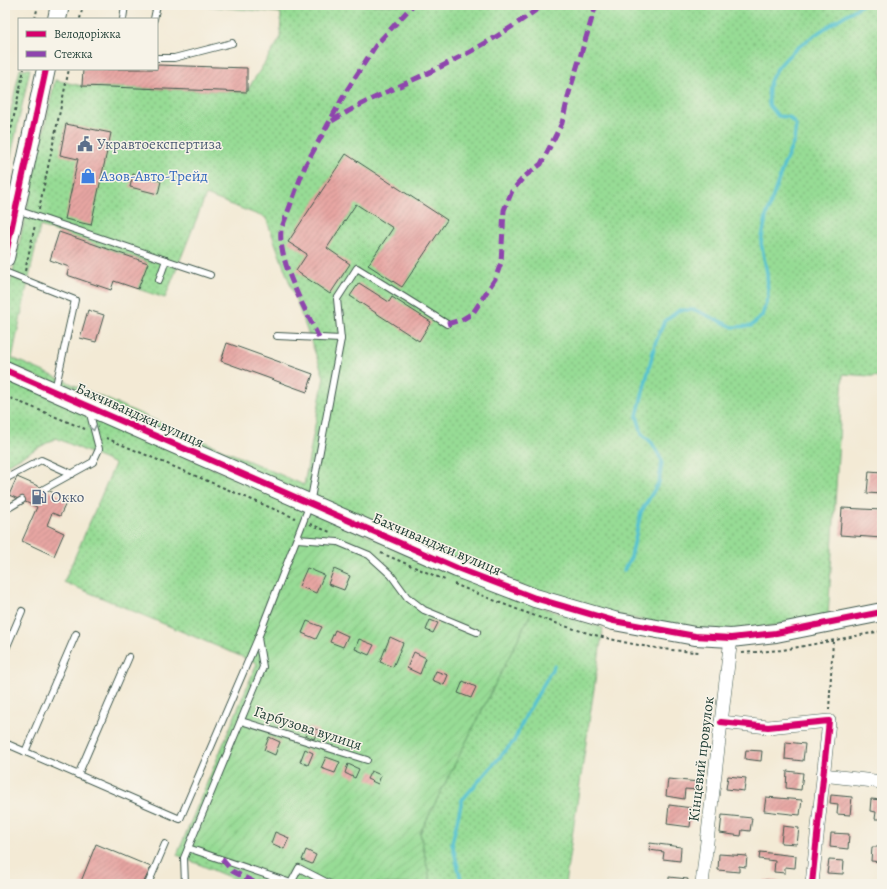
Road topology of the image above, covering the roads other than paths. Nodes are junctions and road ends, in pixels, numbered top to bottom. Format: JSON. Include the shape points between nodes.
{"nodes":[{"id":1,"x":60,"y":5,"type":"edge"},
{"id":2,"x":126,"y":5,"type":"edge"},
{"id":3,"x":157,"y":5,"type":"edge"},
{"id":4,"x":57,"y":18,"type":"edge"},
{"id":5,"x":122,"y":18,"type":"edge"},
{"id":6,"x":154,"y":18,"type":"edge"},
{"id":7,"x":232,"y":43,"type":"dead end"},
{"id":8,"x":158,"y":58,"type":"edge"},
{"id":9,"x":46,"y":70,"type":"edge"},
{"id":10,"x":16,"y":210,"type":"junction"},
{"id":11,"x":5,"y":258,"type":"edge"},
{"id":12,"x":166,"y":260,"type":"junction"},
{"id":13,"x":5,"y":272,"type":"edge"},
{"id":14,"x":210,"y":275,"type":"dead end"},
{"id":15,"x":159,"y":280,"type":"dead end"},
{"id":16,"x":447,"y":324,"type":"dead end"},
{"id":17,"x":277,"y":336,"type":"dead end"},
{"id":18,"x":341,"y":339,"type":"junction"},
{"id":19,"x":5,"y":370,"type":"edge"},
{"id":20,"x":54,"y":392,"type":"junction"},
{"id":21,"x":88,"y":406,"type":"junction"},
{"id":22,"x":72,"y":474,"type":"junction"},
{"id":23,"x":5,"y":480,"type":"edge"},
{"id":24,"x":44,"y":489,"type":"dead end"},
{"id":25,"x":22,"y":500,"type":"dead end"},
{"id":26,"x":310,"y":504,"type":"junction"},
{"id":27,"x":5,"y":510,"type":"edge"},
{"id":28,"x":297,"y":539,"type":"junction"},
{"id":29,"x":22,"y":611,"type":"dead end"},
{"id":30,"x":882,"y":612,"type":"edge"},
{"id":31,"x":477,"y":632,"type":"dead end"},
{"id":32,"x":76,"y":634,"type":"dead end"},
{"id":33,"x":258,"y":638,"type":"junction"},
{"id":34,"x":730,"y":646,"type":"junction"},
{"id":35,"x":5,"y":651,"type":"edge"},
{"id":36,"x":129,"y":657,"type":"dead end"},
{"id":37,"x":241,"y":721,"type":"junction"},
{"id":38,"x":721,"y":722,"type":"junction"},
{"id":39,"x":5,"y":743,"type":"edge"},
{"id":40,"x":25,"y":752,"type":"junction"},
{"id":41,"x":367,"y":760,"type":"dead end"},
{"id":42,"x":78,"y":775,"type":"junction"},
{"id":43,"x":823,"y":775,"type":"junction"},
{"id":44,"x":882,"y":782,"type":"edge"},
{"id":45,"x":165,"y":844,"type":"dead end"},
{"id":46,"x":188,"y":848,"type":"junction"},
{"id":47,"x":148,"y":884,"type":"edge"},
{"id":48,"x":185,"y":884,"type":"edge"},
{"id":49,"x":291,"y":884,"type":"edge"},
{"id":50,"x":330,"y":884,"type":"edge"},
{"id":51,"x":702,"y":884,"type":"edge"},
{"id":52,"x":812,"y":884,"type":"edge"}],
"edges":[{"from":1,"to":4,"type":"street"},
{"from":2,"to":5,"type":"lane"},
{"from":3,"to":6,"type":"lane"},
{"from":7,"to":8,"type":"lane","via":[[174,58]]},
{"from":9,"to":10,"type":"street"},
{"from":10,"to":11,"type":"street"},
{"from":10,"to":12,"type":"lane"},
{"from":12,"to":14,"type":"lane"},
{"from":12,"to":15,"type":"lane"},
{"from":13,"to":20,"type":"lane","via":[[75,300]]},
{"from":16,"to":18,"type":"lane","via":[[357,268],[337,299]]},
{"from":17,"to":18,"type":"lane"},
{"from":18,"to":26,"type":"lane"},
{"from":19,"to":20,"type":"street","name":"Бахчиванджи вулиця"},
{"from":20,"to":21,"type":"street","name":"Бахчиванджи вулиця"},
{"from":21,"to":22,"type":"lane","one_way":true,"via":[[99,449],[93,462]]},
{"from":21,"to":26,"type":"street","name":"Бахчиванджи вулиця"},
{"from":22,"to":23,"type":"lane","via":[[41,460]]},
{"from":22,"to":24,"type":"lane"},
{"from":25,"to":27,"type":"lane"},
{"from":26,"to":28,"type":"lane"},
{"from":26,"to":34,"type":"street","name":"Бахчиванджи вулиця","via":[[457,568],[535,598],[614,621],[695,636]]},
{"from":28,"to":31,"type":"lane","via":[[338,542],[369,555],[391,575],[407,597],[424,610]]},
{"from":28,"to":33,"type":"lane"},
{"from":29,"to":35,"type":"lane"},
{"from":30,"to":34,"type":"street","name":"Бахчиванджи вулиця"},
{"from":32,"to":40,"type":"lane"},
{"from":33,"to":37,"type":"lane","via":[[264,667]]},
{"from":33,"to":42,"type":"lane","via":[[180,819]]},
{"from":34,"to":38,"type":"street","name":"Кінцевий провулок"},
{"from":36,"to":42,"type":"lane"},
{"from":37,"to":41,"type":"lane","name":"Гарбузова вулиця"},
{"from":37,"to":46,"type":"lane"},
{"from":38,"to":43,"type":"street","via":[[768,727],[829,721]]},
{"from":38,"to":51,"type":"street","name":"Кінцевий провулок"},
{"from":39,"to":40,"type":"lane"},
{"from":40,"to":42,"type":"lane"},
{"from":43,"to":44,"type":"street"},
{"from":43,"to":52,"type":"street"},
{"from":45,"to":47,"type":"lane"},
{"from":46,"to":48,"type":"lane","via":[[184,858]]},
{"from":46,"to":49,"type":"lane"},
{"from":49,"to":50,"type":"lane","via":[[299,868]]}]}
